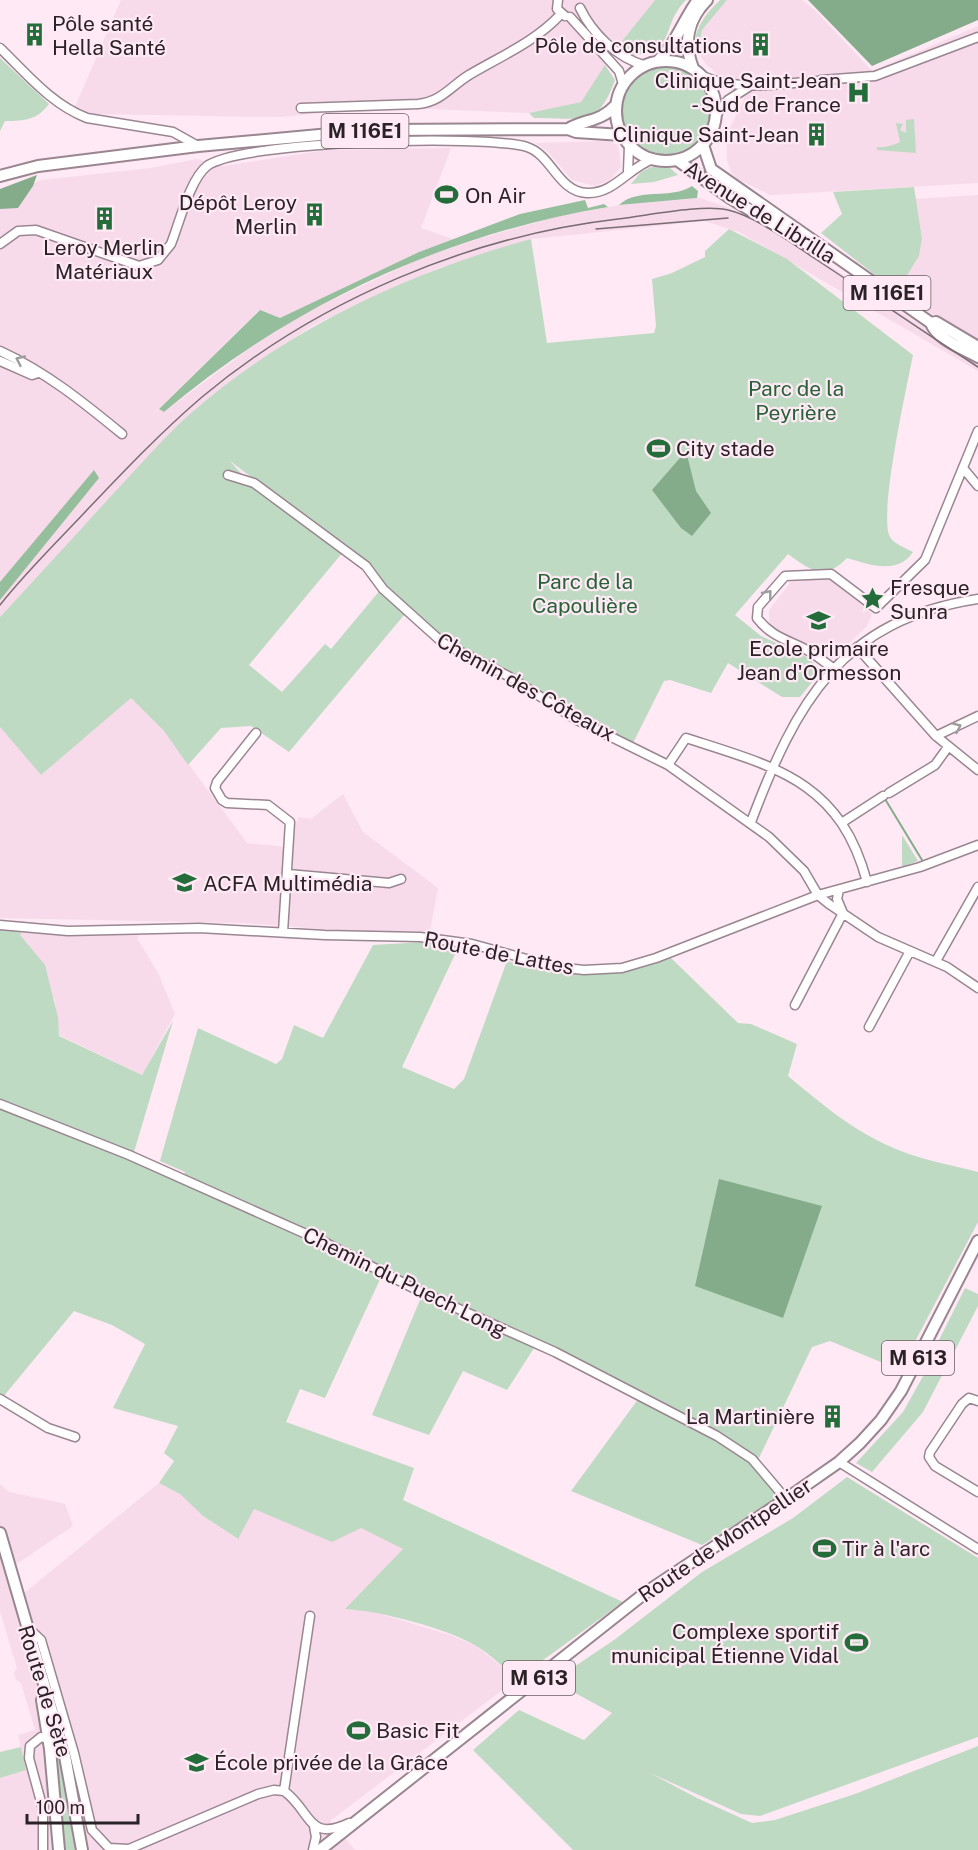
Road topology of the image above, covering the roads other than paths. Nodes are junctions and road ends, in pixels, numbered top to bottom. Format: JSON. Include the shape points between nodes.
{"nodes":[{"id":1,"x":557,"y":0,"type":"edge"},
{"id":2,"x":698,"y":0,"type":"edge"},
{"id":3,"x":707,"y":0,"type":"edge"},
{"id":4,"x":580,"y":4,"type":"edge"},
{"id":5,"x":561,"y":14,"type":"junction"},
{"id":6,"x":570,"y":17,"type":"junction"},
{"id":7,"x":978,"y":37,"type":"edge"},
{"id":8,"x":0,"y":48,"type":"edge"},
{"id":9,"x":658,"y":61,"type":"junction"},
{"id":10,"x":644,"y":65,"type":"junction"},
{"id":11,"x":693,"y":68,"type":"junction"},
{"id":12,"x":705,"y":77,"type":"junction"},
{"id":13,"x":622,"y":84,"type":"junction"},
{"id":14,"x":751,"y":86,"type":"junction"},
{"id":15,"x":616,"y":105,"type":"junction"},
{"id":16,"x":301,"y":108,"type":"dead end"},
{"id":17,"x":716,"y":114,"type":"junction"},
{"id":18,"x":567,"y":129,"type":"junction"},
{"id":19,"x":622,"y":135,"type":"junction"},
{"id":20,"x":704,"y":145,"type":"junction"},
{"id":21,"x":198,"y":146,"type":"junction"},
{"id":22,"x":629,"y":146,"type":"junction"},
{"id":23,"x":653,"y":159,"type":"junction"},
{"id":24,"x":677,"y":160,"type":"junction"},
{"id":25,"x":628,"y":171,"type":"junction"},
{"id":26,"x":0,"y":176,"type":"edge"},
{"id":27,"x":734,"y":193,"type":"junction"},
{"id":28,"x":0,"y":244,"type":"edge"},
{"id":29,"x":931,"y":323,"type":"junction"},
{"id":30,"x":949,"y":340,"type":"junction"},
{"id":31,"x":962,"y":347,"type":"junction"},
{"id":32,"x":978,"y":347,"type":"edge"},
{"id":33,"x":0,"y":351,"type":"edge"},
{"id":34,"x":978,"y":355,"type":"edge"},
{"id":35,"x":0,"y":361,"type":"edge"},
{"id":36,"x":978,"y":362,"type":"edge"},
{"id":37,"x":38,"y":373,"type":"junction"},
{"id":38,"x":978,"y":431,"type":"edge"},
{"id":39,"x":122,"y":434,"type":"dead end"},
{"id":40,"x":963,"y":468,"type":"junction"},
{"id":41,"x":228,"y":475,"type":"dead end"},
{"id":42,"x":978,"y":486,"type":"edge"},
{"id":43,"x":978,"y":599,"type":"edge"},
{"id":44,"x":857,"y":648,"type":"junction"},
{"id":45,"x":833,"y":669,"type":"junction"},
{"id":46,"x":978,"y":716,"type":"edge"},
{"id":47,"x":256,"y":733,"type":"dead end"},
{"id":48,"x":936,"y":736,"type":"junction"},
{"id":49,"x":948,"y":747,"type":"junction"},
{"id":50,"x":668,"y":765,"type":"junction"},
{"id":51,"x":772,"y":769,"type":"junction"},
{"id":52,"x":978,"y":770,"type":"edge"},
{"id":53,"x":751,"y":822,"type":"junction"},
{"id":54,"x":843,"y":822,"type":"junction"},
{"id":55,"x":978,"y":844,"type":"edge"},
{"id":56,"x":288,"y":874,"type":"junction"},
{"id":57,"x":401,"y":879,"type":"dead end"},
{"id":58,"x":867,"y":882,"type":"junction"},
{"id":59,"x":978,"y":887,"type":"edge"},
{"id":60,"x":839,"y":890,"type":"junction"},
{"id":61,"x":818,"y":895,"type":"junction"},
{"id":62,"x":843,"y":913,"type":"junction"},
{"id":63,"x":0,"y":925,"type":"edge"},
{"id":64,"x":283,"y":932,"type":"junction"},
{"id":65,"x":910,"y":951,"type":"junction"},
{"id":66,"x":936,"y":961,"type":"junction"},
{"id":67,"x":978,"y":988,"type":"edge"},
{"id":68,"x":795,"y":1005,"type":"dead end"},
{"id":69,"x":869,"y":1027,"type":"dead end"},
{"id":70,"x":0,"y":1104,"type":"edge"},
{"id":71,"x":978,"y":1241,"type":"edge"},
{"id":72,"x":0,"y":1399,"type":"edge"},
{"id":73,"x":978,"y":1401,"type":"edge"},
{"id":74,"x":75,"y":1437,"type":"dead end"},
{"id":75,"x":839,"y":1462,"type":"junction"},
{"id":76,"x":978,"y":1492,"type":"edge"},
{"id":77,"x":786,"y":1499,"type":"junction"},
{"id":78,"x":0,"y":1533,"type":"edge"},
{"id":79,"x":978,"y":1549,"type":"edge"},
{"id":80,"x":0,"y":1552,"type":"edge"},
{"id":81,"x":309,"y":1616,"type":"dead end"},
{"id":82,"x":25,"y":1625,"type":"junction"},
{"id":83,"x":49,"y":1743,"type":"junction"},
{"id":84,"x":65,"y":1756,"type":"junction"},
{"id":85,"x":284,"y":1791,"type":"junction"},
{"id":86,"x":368,"y":1813,"type":"junction"},
{"id":87,"x":57,"y":1826,"type":"junction"},
{"id":88,"x":314,"y":1826,"type":"junction"},
{"id":89,"x":100,"y":1847,"type":"edge"},
{"id":90,"x":44,"y":1850,"type":"edge"},
{"id":91,"x":53,"y":1850,"type":"edge"},
{"id":92,"x":59,"y":1850,"type":"edge"},
{"id":93,"x":82,"y":1850,"type":"edge"},
{"id":94,"x":313,"y":1850,"type":"edge"},
{"id":95,"x":321,"y":1850,"type":"edge"}],
"edges":[{"from":1,"to":5,"type":"street"},
{"from":2,"to":9,"type":"main road","via":[[675,41]]},
{"from":3,"to":11,"type":"main road","via":[[686,36]]},
{"from":4,"to":6,"type":"street"},
{"from":4,"to":10,"type":"street","via":[[611,48],[624,59]]},
{"from":5,"to":6,"type":"street"},
{"from":5,"to":16,"type":"street","via":[[507,56],[471,74],[436,100]]},
{"from":6,"to":13,"type":"street","via":[[619,71]]},
{"from":7,"to":14,"type":"street","via":[[875,76]]},
{"from":8,"to":21,"type":"street","via":[[59,105],[75,114],[173,132]]},
{"from":9,"to":10,"type":"main road"},
{"from":9,"to":11,"type":"main road","via":[[676,61]]},
{"from":10,"to":13,"type":"main road"},
{"from":11,"to":12,"type":"main road"},
{"from":12,"to":14,"type":"street","via":[[722,84]]},
{"from":12,"to":17,"type":"main road","via":[[716,101]]},
{"from":13,"to":15,"type":"main road"},
{"from":14,"to":17,"type":"street","via":[[728,100]]},
{"from":15,"to":18,"type":"main road","number":"M 116E1","via":[[596,120]]},
{"from":15,"to":19,"type":"main road"},
{"from":17,"to":20,"type":"main road"},
{"from":18,"to":19,"type":"main road","number":"M 116E1"},
{"from":18,"to":21,"type":"main road","number":"M 116E1","via":[[383,130]]},
{"from":19,"to":22,"type":"main road"},
{"from":20,"to":24,"type":"main road"},
{"from":20,"to":27,"type":"main road","name":"Avenue de Librilla","number":"M 116E1","via":[[711,169]]},
{"from":21,"to":26,"type":"main road","number":"M 116E1","via":[[38,166]]},
{"from":22,"to":23,"type":"main road"},
{"from":22,"to":25,"type":"street"},
{"from":23,"to":24,"type":"main road"},
{"from":23,"to":25,"type":"street"},
{"from":24,"to":27,"type":"main road","name":"Avenue de Librilla","number":"M 116E1"},
{"from":25,"to":28,"type":"street","via":[[609,189],[587,193],[566,184],[536,151],[516,145],[381,141],[289,149],[226,158],[208,165],[196,178],[171,244],[165,254],[149,265],[129,264],[36,230],[18,231]]},
{"from":27,"to":29,"type":"main road","name":"Avenue de Librilla","number":"M 116E1","via":[[841,258],[844,264]]},
{"from":29,"to":30,"type":"main road","name":"Avenue de Librilla","number":"M 116E1"},
{"from":29,"to":32,"type":"main road","name":"Avenue de Librilla","number":"M 116E1","via":[[936,322]]},
{"from":30,"to":31,"type":"main road","name":"Avenue de Librilla","number":"M 116E1"},
{"from":30,"to":34,"type":"main road","name":"Avenue de Librilla","number":"M 116E1"},
{"from":31,"to":34,"type":"main road","name":"Avenue de Librilla","number":"M 116E1"},
{"from":31,"to":36,"type":"main road","number":"M 116E1"},
{"from":37,"to":33,"type":"street","one_way":true,"via":[[34,366]]},
{"from":35,"to":37,"type":"street","via":[[32,375]]},
{"from":37,"to":39,"type":"street","via":[[63,385]]},
{"from":38,"to":40,"type":"street"},
{"from":40,"to":42,"type":"street"},
{"from":45,"to":40,"type":"street","one_way":true,"via":[[804,648],[769,631],[757,618],[758,607],[785,576],[831,574],[876,608],[925,560]]},
{"from":41,"to":50,"type":"street","name":"Chemin des Côteaux","via":[[254,483],[366,566],[399,604],[448,646],[510,677],[575,719]]},
{"from":43,"to":44,"type":"street","via":[[914,615]]},
{"from":44,"to":45,"type":"street"},
{"from":44,"to":48,"type":"street"},
{"from":45,"to":51,"type":"street","via":[[792,725]]},
{"from":48,"to":46,"type":"street","one_way":true},
{"from":47,"to":56,"type":"street","via":[[215,788],[227,803],[268,805],[290,822]]},
{"from":48,"to":49,"type":"street"},
{"from":49,"to":52,"type":"street"},
{"from":49,"to":54,"type":"street","via":[[935,765]]},
{"from":50,"to":51,"type":"street","via":[[686,738]]},
{"from":50,"to":53,"type":"street","name":"Chemin des Côteaux"},
{"from":51,"to":53,"type":"street"},
{"from":51,"to":54,"type":"street","via":[[815,793]]},
{"from":53,"to":61,"type":"street","name":"Chemin des Côteaux","via":[[804,872]]},
{"from":54,"to":58,"type":"street"},
{"from":55,"to":58,"type":"street","name":"Route de Lattes"},
{"from":56,"to":57,"type":"street","via":[[389,883]]},
{"from":56,"to":64,"type":"street"},
{"from":58,"to":60,"type":"street","name":"Route de Lattes"},
{"from":59,"to":66,"type":"street"},
{"from":60,"to":61,"type":"street","name":"Route de Lattes"},
{"from":60,"to":62,"type":"street","via":[[837,899]]},
{"from":61,"to":62,"type":"street"},
{"from":61,"to":64,"type":"street","name":"Route de Lattes","via":[[656,958],[585,970],[556,967],[447,939]]},
{"from":62,"to":65,"type":"street","via":[[878,937]]},
{"from":62,"to":68,"type":"street"},
{"from":63,"to":64,"type":"street","name":"Route de Lattes","via":[[68,931],[199,927]]},
{"from":65,"to":66,"type":"street"},
{"from":65,"to":69,"type":"street"},
{"from":66,"to":67,"type":"street"},
{"from":70,"to":77,"type":"street","name":"Chemin du Puech Long","via":[[129,1155],[293,1228],[421,1292],[555,1352],[717,1436],[752,1459]]},
{"from":71,"to":75,"type":"main road","name":"Route de Montpellier","number":"M 613","via":[[901,1391],[881,1420]]},
{"from":72,"to":74,"type":"street","via":[[48,1428]]},
{"from":73,"to":76,"type":"street","via":[[969,1398],[962,1404],[929,1457],[935,1466]]},
{"from":75,"to":77,"type":"main road","name":"Route de Montpellier","number":"M 613"},
{"from":75,"to":79,"type":"street"},
{"from":77,"to":86,"type":"main road","name":"Route de Montpellier","number":"M 613","via":[[645,1593]]},
{"from":78,"to":82,"type":"main road","name":"Route de Sète"},
{"from":80,"to":83,"type":"main road","name":"Route de Sète","via":[[43,1705]]},
{"from":81,"to":85,"type":"street"},
{"from":82,"to":84,"type":"main road","name":"Route de Sète"},
{"from":82,"to":89,"type":"street","via":[[41,1640],[74,1754],[88,1821]]},
{"from":83,"to":84,"type":"street"},
{"from":83,"to":87,"type":"main road","name":"Route de Sète"},
{"from":83,"to":90,"type":"street","via":[[41,1737],[30,1746],[29,1758],[42,1797]]},
{"from":84,"to":93,"type":"main road","name":"Route de Sète"},
{"from":85,"to":88,"type":"street"},
{"from":85,"to":89,"type":"street","via":[[258,1794],[129,1849]]},
{"from":86,"to":88,"type":"street","via":[[327,1831]]},
{"from":86,"to":95,"type":"main road","name":"Route de Montpellier","number":"M 613"},
{"from":87,"to":91,"type":"main road"},
{"from":87,"to":92,"type":"main road","name":"Route de Sète"},
{"from":88,"to":94,"type":"street"}]}
